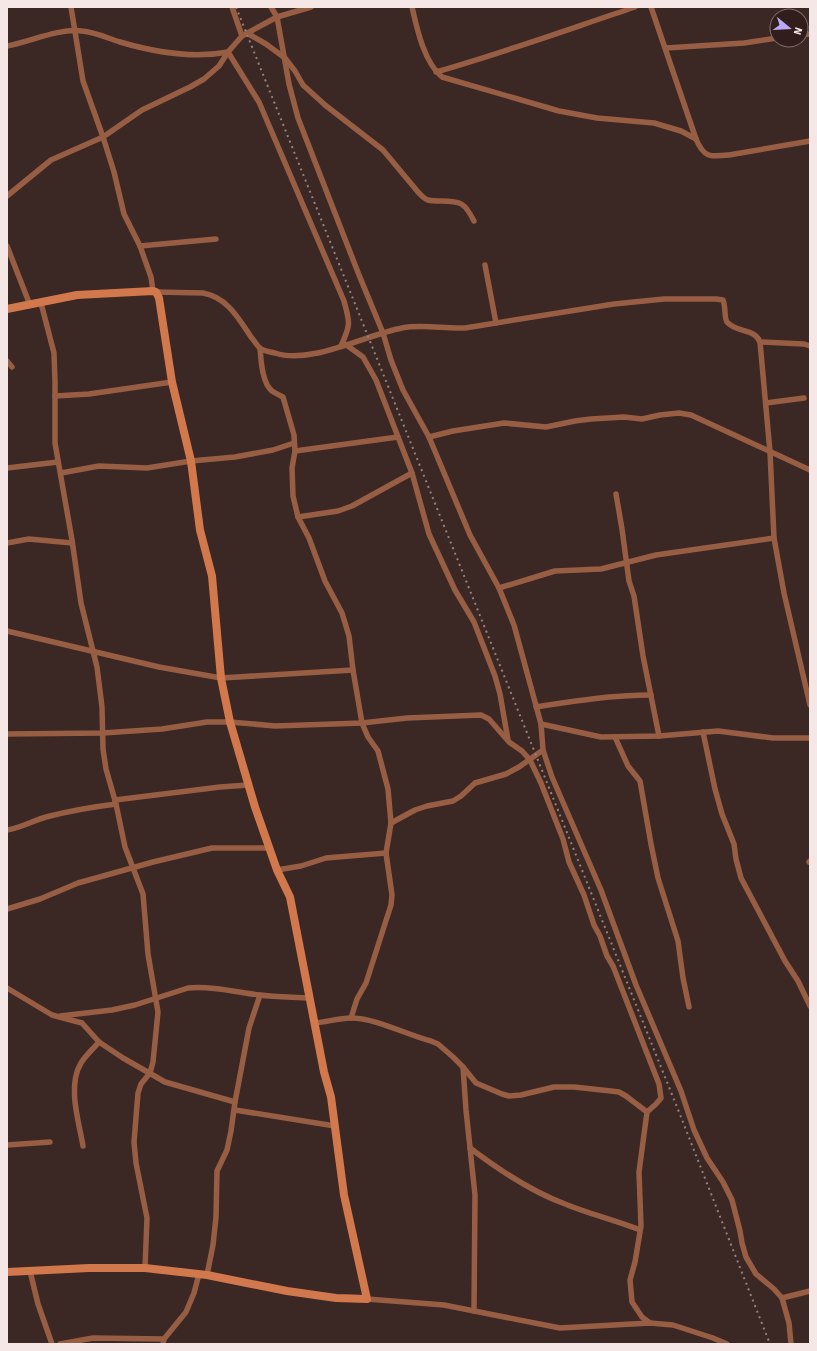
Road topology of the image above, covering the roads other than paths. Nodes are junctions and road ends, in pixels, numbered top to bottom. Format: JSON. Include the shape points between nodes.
{"nodes":[{"id":1,"x":66,"y":7,"type":"edge"},
{"id":2,"x":232,"y":7,"type":"edge"},
{"id":3,"x":271,"y":7,"type":"edge"},
{"id":4,"x":311,"y":7,"type":"edge"},
{"id":5,"x":412,"y":7,"type":"edge"},
{"id":6,"x":635,"y":7,"type":"edge"},
{"id":7,"x":651,"y":7,"type":"edge"},
{"id":8,"x":72,"y":9,"type":"edge"},
{"id":9,"x":277,"y":17,"type":"junction"},
{"id":10,"x":75,"y":31,"type":"junction"},
{"id":11,"x":245,"y":34,"type":"junction"},
{"id":12,"x":769,"y":39,"type":"edge"},
{"id":13,"x":7,"y":46,"type":"edge"},
{"id":14,"x":666,"y":48,"type":"junction"},
{"id":15,"x":228,"y":52,"type":"junction"},
{"id":16,"x":284,"y":58,"type":"junction"},
{"id":17,"x":436,"y":72,"type":"junction"},
{"id":18,"x":103,"y":136,"type":"junction"},
{"id":19,"x":696,"y":139,"type":"junction"},
{"id":20,"x":810,"y":141,"type":"edge"},
{"id":21,"x":7,"y":196,"type":"edge"},
{"id":22,"x":474,"y":221,"type":"dead end"},
{"id":23,"x":216,"y":239,"type":"dead end"},
{"id":24,"x":7,"y":246,"type":"edge"},
{"id":25,"x":140,"y":246,"type":"junction"},
{"id":26,"x":485,"y":265,"type":"dead end"},
{"id":27,"x":155,"y":291,"type":"junction"},
{"id":28,"x":41,"y":303,"type":"junction"},
{"id":29,"x":30,"y":305,"type":"junction"},
{"id":30,"x":7,"y":309,"type":"edge"},
{"id":31,"x":496,"y":323,"type":"junction"},
{"id":32,"x":383,"y":333,"type":"junction"},
{"id":33,"x":760,"y":342,"type":"junction"},
{"id":34,"x":343,"y":345,"type":"junction"},
{"id":35,"x":810,"y":346,"type":"edge"},
{"id":36,"x":260,"y":348,"type":"junction"},
{"id":37,"x":7,"y":361,"type":"edge"},
{"id":38,"x":12,"y":367,"type":"dead end"},
{"id":39,"x":172,"y":382,"type":"junction"},
{"id":40,"x":55,"y":396,"type":"junction"},
{"id":41,"x":804,"y":398,"type":"dead end"},
{"id":42,"x":766,"y":402,"type":"junction"},
{"id":43,"x":398,"y":437,"type":"junction"},
{"id":44,"x":429,"y":437,"type":"junction"},
{"id":45,"x":294,"y":443,"type":"junction"},
{"id":46,"x":295,"y":451,"type":"junction"},
{"id":47,"x":770,"y":452,"type":"junction"},
{"id":48,"x":190,"y":461,"type":"junction"},
{"id":49,"x":58,"y":462,"type":"junction"},
{"id":50,"x":7,"y":468,"type":"edge"},
{"id":51,"x":810,"y":470,"type":"edge"},
{"id":52,"x":61,"y":472,"type":"junction"},
{"id":53,"x":412,"y":473,"type":"junction"},
{"id":54,"x":616,"y":494,"type":"dead end"},
{"id":55,"x":298,"y":517,"type":"junction"},
{"id":56,"x":774,"y":538,"type":"junction"},
{"id":57,"x":7,"y":543,"type":"edge"},
{"id":58,"x":72,"y":543,"type":"junction"},
{"id":59,"x":627,"y":563,"type":"junction"},
{"id":60,"x":499,"y":588,"type":"junction"},
{"id":61,"x":7,"y":631,"type":"edge"},
{"id":62,"x":92,"y":650,"type":"junction"},
{"id":63,"x":352,"y":670,"type":"junction"},
{"id":64,"x":221,"y":678,"type":"junction"},
{"id":65,"x":651,"y":695,"type":"junction"},
{"id":66,"x":810,"y":705,"type":"edge"},
{"id":67,"x":536,"y":708,"type":"junction"},
{"id":68,"x":230,"y":722,"type":"junction"},
{"id":69,"x":362,"y":724,"type":"junction"},
{"id":70,"x":541,"y":724,"type":"junction"},
{"id":71,"x":703,"y":732,"type":"junction"},
{"id":72,"x":103,"y":733,"type":"junction"},
{"id":73,"x":7,"y":734,"type":"edge"},
{"id":74,"x":659,"y":736,"type":"junction"},
{"id":75,"x":615,"y":737,"type":"junction"},
{"id":76,"x":810,"y":738,"type":"edge"},
{"id":77,"x":509,"y":742,"type":"junction"},
{"id":78,"x":543,"y":750,"type":"junction"},
{"id":79,"x":530,"y":760,"type":"junction"},
{"id":80,"x":248,"y":785,"type":"junction"},
{"id":81,"x":116,"y":802,"type":"junction"},
{"id":82,"x":392,"y":823,"type":"junction"},
{"id":83,"x":7,"y":830,"type":"edge"},
{"id":84,"x":269,"y":848,"type":"junction"},
{"id":85,"x":386,"y":853,"type":"junction"},
{"id":86,"x":132,"y":867,"type":"junction"},
{"id":87,"x":277,"y":870,"type":"junction"},
{"id":88,"x":7,"y":909,"type":"edge"},
{"id":89,"x":7,"y":988,"type":"edge"},
{"id":90,"x":260,"y":995,"type":"junction"},
{"id":91,"x":156,"y":998,"type":"junction"},
{"id":92,"x":309,"y":998,"type":"junction"},
{"id":93,"x":810,"y":1006,"type":"edge"},
{"id":94,"x":689,"y":1007,"type":"dead end"},
{"id":95,"x":58,"y":1017,"type":"junction"},
{"id":96,"x":351,"y":1018,"type":"junction"},
{"id":97,"x":315,"y":1023,"type":"junction"},
{"id":98,"x":99,"y":1042,"type":"junction"},
{"id":99,"x":463,"y":1067,"type":"junction"},
{"id":100,"x":150,"y":1073,"type":"junction"},
{"id":101,"x":235,"y":1102,"type":"junction"},
{"id":102,"x":235,"y":1110,"type":"junction"},
{"id":103,"x":647,"y":1112,"type":"junction"},
{"id":104,"x":335,"y":1126,"type":"junction"},
{"id":105,"x":50,"y":1142,"type":"dead end"},
{"id":106,"x":7,"y":1145,"type":"edge"},
{"id":107,"x":83,"y":1146,"type":"dead end"},
{"id":108,"x":470,"y":1148,"type":"junction"},
{"id":109,"x":640,"y":1230,"type":"junction"},
{"id":110,"x":145,"y":1268,"type":"junction"},
{"id":111,"x":30,"y":1271,"type":"junction"},
{"id":112,"x":7,"y":1272,"type":"edge"},
{"id":113,"x":203,"y":1274,"type":"junction"},
{"id":114,"x":810,"y":1291,"type":"edge"},
{"id":115,"x":782,"y":1298,"type":"junction"},
{"id":116,"x":367,"y":1299,"type":"junction"},
{"id":117,"x":474,"y":1311,"type":"junction"},
{"id":118,"x":650,"y":1323,"type":"junction"},
{"id":119,"x":164,"y":1341,"type":"edge"},
{"id":120,"x":52,"y":1344,"type":"edge"},
{"id":121,"x":60,"y":1344,"type":"edge"},
{"id":122,"x":727,"y":1344,"type":"edge"},
{"id":123,"x":791,"y":1344,"type":"edge"}],
"edges":[{"from":1,"to":8,"type":"street"},
{"from":2,"to":11,"type":"street"},
{"from":3,"to":9,"type":"street"},
{"from":4,"to":9,"type":"street"},
{"from":5,"to":17,"type":"street","via":[[417,31]]},
{"from":6,"to":17,"type":"street","via":[[504,52]]},
{"from":7,"to":14,"type":"street"},
{"from":8,"to":10,"type":"street"},
{"from":9,"to":11,"type":"street"},
{"from":9,"to":16,"type":"street"},
{"from":10,"to":13,"type":"street"},
{"from":10,"to":15,"type":"street","via":[[93,33],[153,51],[199,55]]},
{"from":10,"to":18,"type":"street","via":[[83,81]]},
{"from":11,"to":15,"type":"street"},
{"from":11,"to":16,"type":"street","via":[[266,44]]},
{"from":12,"to":14,"type":"street"},
{"from":14,"to":19,"type":"street"},
{"from":15,"to":18,"type":"street","via":[[219,66],[204,79],[142,110]]},
{"from":15,"to":34,"type":"street","via":[[259,102],[344,301],[350,324]]},
{"from":16,"to":22,"type":"street","via":[[303,84],[330,110],[382,150],[424,198],[430,201],[460,202]]},
{"from":16,"to":32,"type":"street","via":[[298,118]]},
{"from":17,"to":19,"type":"street","via":[[453,81],[559,111],[597,118],[654,123],[681,131]]},
{"from":18,"to":21,"type":"street","via":[[51,160]]},
{"from":18,"to":25,"type":"street","via":[[124,214]]},
{"from":19,"to":20,"type":"street","via":[[704,153],[717,156]]},
{"from":23,"to":25,"type":"street"},
{"from":24,"to":29,"type":"street"},
{"from":25,"to":27,"type":"street"},
{"from":26,"to":31,"type":"street"},
{"from":27,"to":28,"type":"street","via":[[77,295]]},
{"from":27,"to":36,"type":"street","via":[[203,293],[218,298],[226,304]]},
{"from":27,"to":39,"type":"street","via":[[159,298]]},
{"from":28,"to":29,"type":"street"},
{"from":28,"to":40,"type":"street","via":[[54,354]]},
{"from":29,"to":30,"type":"street"},
{"from":31,"to":32,"type":"street","via":[[452,329],[402,328]]},
{"from":31,"to":33,"type":"street","via":[[614,304],[664,299],[716,298],[722,299],[724,303],[728,323],[751,333]]},
{"from":32,"to":34,"type":"street"},
{"from":32,"to":44,"type":"street","via":[[403,390]]},
{"from":33,"to":35,"type":"street"},
{"from":33,"to":42,"type":"street"},
{"from":34,"to":36,"type":"street","via":[[310,355],[293,356]]},
{"from":34,"to":43,"type":"street","via":[[368,364]]},
{"from":36,"to":45,"type":"street","via":[[262,368],[268,386],[285,401]]},
{"from":37,"to":38,"type":"street"},
{"from":39,"to":40,"type":"street","via":[[89,394]]},
{"from":39,"to":48,"type":"street"},
{"from":40,"to":49,"type":"street","via":[[55,443]]},
{"from":41,"to":42,"type":"street"},
{"from":42,"to":47,"type":"street"},
{"from":43,"to":46,"type":"street"},
{"from":43,"to":53,"type":"street"},
{"from":44,"to":47,"type":"street","via":[[504,423],[546,427],[575,421],[642,419],[678,413],[691,415]]},
{"from":44,"to":60,"type":"street","via":[[470,535]]},
{"from":45,"to":46,"type":"street"},
{"from":45,"to":48,"type":"street","via":[[255,454]]},
{"from":46,"to":55,"type":"street","via":[[292,468],[293,496]]},
{"from":47,"to":51,"type":"street"},
{"from":47,"to":56,"type":"street"},
{"from":48,"to":52,"type":"street","via":[[147,468],[99,466]]},
{"from":48,"to":64,"type":"street","via":[[202,545],[212,576]]},
{"from":49,"to":50,"type":"street"},
{"from":49,"to":52,"type":"street"},
{"from":52,"to":58,"type":"street"},
{"from":53,"to":55,"type":"street","via":[[352,506],[338,511]]},
{"from":53,"to":77,"type":"street","via":[[429,534],[455,590],[474,622],[495,676]]},
{"from":54,"to":59,"type":"street"},
{"from":55,"to":63,"type":"street","via":[[325,581],[342,613],[349,636]]},
{"from":56,"to":59,"type":"street","via":[[656,555]]},
{"from":56,"to":66,"type":"street"},
{"from":57,"to":58,"type":"street","via":[[29,539]]},
{"from":58,"to":62,"type":"street","via":[[81,603]]},
{"from":59,"to":60,"type":"street","via":[[601,569],[555,571]]},
{"from":59,"to":65,"type":"street"},
{"from":60,"to":67,"type":"street","via":[[514,625]]},
{"from":61,"to":62,"type":"street"},
{"from":62,"to":64,"type":"street","via":[[159,667]]},
{"from":62,"to":72,"type":"street","via":[[98,680]]},
{"from":63,"to":64,"type":"street"},
{"from":63,"to":69,"type":"street"},
{"from":64,"to":68,"type":"street"},
{"from":65,"to":67,"type":"street","via":[[573,701]]},
{"from":65,"to":74,"type":"street"},
{"from":67,"to":70,"type":"street"},
{"from":68,"to":69,"type":"street","via":[[275,726]]},
{"from":68,"to":72,"type":"street"},
{"from":68,"to":80,"type":"street"},
{"from":69,"to":77,"type":"street","via":[[406,718],[481,715],[489,719]]},
{"from":69,"to":82,"type":"street","via":[[378,751],[388,789]]},
{"from":70,"to":75,"type":"street","via":[[601,737]]},
{"from":70,"to":78,"type":"street"},
{"from":71,"to":74,"type":"street"},
{"from":71,"to":76,"type":"street","via":[[718,731],[773,738]]},
{"from":71,"to":93,"type":"street","via":[[715,789],[734,844],[741,878]]},
{"from":72,"to":73,"type":"street"},
{"from":72,"to":81,"type":"street","via":[[106,769]]},
{"from":74,"to":75,"type":"street"},
{"from":75,"to":94,"type":"street","via":[[628,766],[640,781],[658,878],[678,940]]},
{"from":77,"to":79,"type":"street"},
{"from":78,"to":79,"type":"street"},
{"from":78,"to":115,"type":"street","via":[[681,1091],[694,1130],[732,1200],[746,1257],[756,1274]]},
{"from":79,"to":82,"type":"street","via":[[506,774],[475,783],[453,800],[415,810]]},
{"from":79,"to":103,"type":"street","via":[[659,1084],[660,1098]]},
{"from":80,"to":81,"type":"street"},
{"from":80,"to":84,"type":"street"},
{"from":81,"to":83,"type":"street","via":[[46,817]]},
{"from":81,"to":86,"type":"street"},
{"from":82,"to":85,"type":"street"},
{"from":84,"to":86,"type":"street","via":[[212,848]]},
{"from":84,"to":87,"type":"street"},
{"from":85,"to":87,"type":"street","via":[[326,858]]},
{"from":85,"to":96,"type":"street","via":[[391,905],[366,982]]},
{"from":86,"to":88,"type":"street","via":[[78,883]]},
{"from":86,"to":91,"type":"street","via":[[143,894],[148,954]]},
{"from":87,"to":92,"type":"street","via":[[290,897]]},
{"from":89,"to":95,"type":"street"},
{"from":90,"to":91,"type":"street","via":[[196,987]]},
{"from":90,"to":92,"type":"street"},
{"from":90,"to":101,"type":"street","via":[[249,1028]]},
{"from":91,"to":95,"type":"street","via":[[112,1010]]},
{"from":91,"to":100,"type":"street","via":[[158,1012],[155,1050]]},
{"from":92,"to":97,"type":"street"},
{"from":95,"to":98,"type":"street","via":[[82,1023]]},
{"from":96,"to":97,"type":"street"},
{"from":96,"to":99,"type":"street","via":[[376,1023],[438,1044]]},
{"from":97,"to":104,"type":"street"},
{"from":98,"to":100,"type":"street"},
{"from":98,"to":107,"type":"street","via":[[81,1064],[76,1082],[74,1096]]},
{"from":99,"to":103,"type":"street","via":[[476,1083],[509,1096],[554,1087],[611,1091],[626,1096]]},
{"from":99,"to":108,"type":"street"},
{"from":100,"to":101,"type":"street","via":[[165,1082]]},
{"from":100,"to":110,"type":"street","via":[[141,1084],[138,1094],[134,1142],[147,1218]]},
{"from":101,"to":102,"type":"street"},
{"from":102,"to":104,"type":"street"},
{"from":102,"to":113,"type":"street","via":[[227,1150],[217,1171],[213,1245]]},
{"from":103,"to":109,"type":"street","via":[[639,1172]]},
{"from":104,"to":116,"type":"street","via":[[344,1195]]},
{"from":105,"to":106,"type":"street"},
{"from":108,"to":109,"type":"street","via":[[537,1192]]},
{"from":108,"to":117,"type":"street","via":[[475,1219]]},
{"from":109,"to":118,"type":"street","via":[[630,1280],[630,1296],[638,1312]]},
{"from":110,"to":111,"type":"street"},
{"from":110,"to":113,"type":"street"},
{"from":111,"to":112,"type":"street"},
{"from":111,"to":120,"type":"street"},
{"from":113,"to":116,"type":"street","via":[[287,1291],[336,1298]]},
{"from":113,"to":119,"type":"street","via":[[186,1312]]},
{"from":114,"to":115,"type":"street"},
{"from":115,"to":123,"type":"street","via":[[789,1323]]},
{"from":116,"to":117,"type":"street","via":[[444,1305]]},
{"from":117,"to":118,"type":"street","via":[[560,1328]]},
{"from":118,"to":122,"type":"street","via":[[673,1325]]},
{"from":119,"to":121,"type":"street","via":[[93,1338]]}]}
